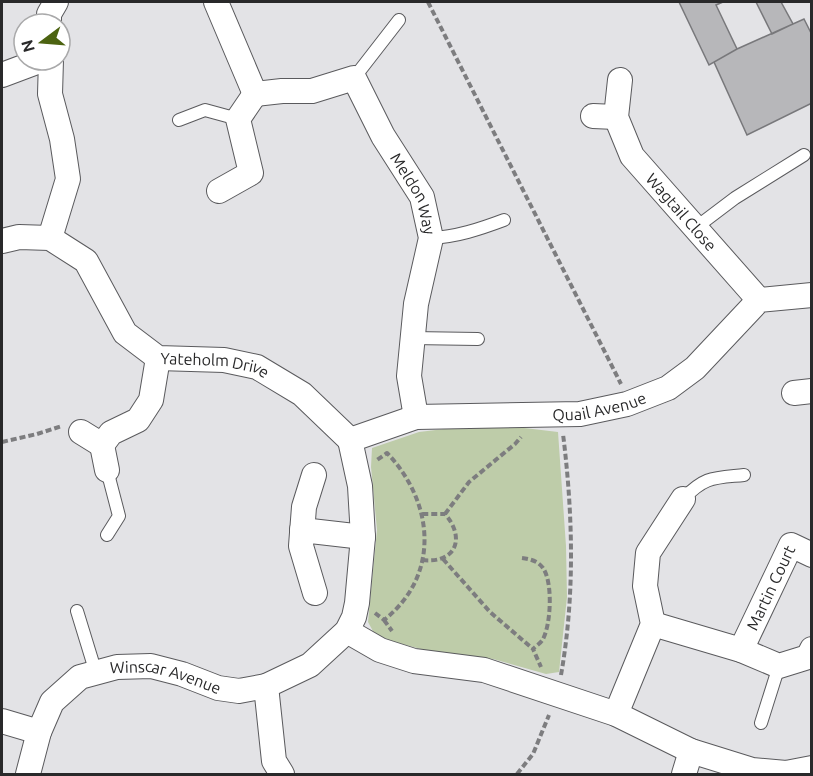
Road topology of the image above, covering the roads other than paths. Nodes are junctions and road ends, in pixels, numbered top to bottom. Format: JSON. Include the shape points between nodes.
{"nodes":[{"id":1,"x":216,"y":2,"type":"edge"},
{"id":2,"x":399,"y":20,"type":"dead end"},
{"id":3,"x":51,"y":72,"type":"edge"},
{"id":4,"x":354,"y":78,"type":"junction"},
{"id":5,"x":620,"y":80,"type":"dead end"},
{"id":6,"x":255,"y":94,"type":"junction"},
{"id":7,"x":238,"y":119,"type":"junction"},
{"id":8,"x":179,"y":120,"type":"dead end"},
{"id":9,"x":804,"y":155,"type":"dead end"},
{"id":10,"x":219,"y":191,"type":"dead end"},
{"id":11,"x":504,"y":220,"type":"dead end"},
{"id":12,"x":694,"y":229,"type":"junction"},
{"id":13,"x":50,"y":238,"type":"junction"},
{"id":14,"x":431,"y":238,"type":"junction"},
{"id":15,"x":2,"y":241,"type":"edge"},
{"id":16,"x":812,"y":295,"type":"edge"},
{"id":17,"x":759,"y":300,"type":"junction"},
{"id":18,"x":412,"y":338,"type":"junction"},
{"id":19,"x":478,"y":339,"type":"dead end"},
{"id":20,"x":158,"y":358,"type":"junction"},
{"id":21,"x":416,"y":417,"type":"junction"},
{"id":22,"x":81,"y":432,"type":"dead end"},
{"id":23,"x":350,"y":440,"type":"junction"},
{"id":24,"x":102,"y":445,"type":"junction"},
{"id":25,"x":107,"y":470,"type":"joint"},
{"id":26,"x":315,"y":475,"type":"dead end"},
{"id":27,"x":744,"y":475,"type":"dead end"},
{"id":28,"x":683,"y":499,"type":"joint"},
{"id":29,"x":302,"y":530,"type":"junction"},
{"id":30,"x":107,"y":536,"type":"dead end"},
{"id":31,"x":363,"y":537,"type":"junction"},
{"id":32,"x":812,"y":555,"type":"edge"},
{"id":33,"x":315,"y":592,"type":"dead end"},
{"id":34,"x":77,"y":611,"type":"dead end"},
{"id":35,"x":653,"y":624,"type":"junction"},
{"id":36,"x":347,"y":631,"type":"junction"},
{"id":37,"x":812,"y":648,"type":"edge"},
{"id":38,"x":741,"y":650,"type":"junction"},
{"id":39,"x":779,"y":666,"type":"junction"},
{"id":40,"x":96,"y":673,"type":"junction"},
{"id":41,"x":266,"y":686,"type":"junction"},
{"id":42,"x":616,"y":714,"type":"junction"},
{"id":43,"x":2,"y":721,"type":"edge"},
{"id":44,"x":760,"y":723,"type":"dead end"},
{"id":45,"x":39,"y":732,"type":"junction"},
{"id":46,"x":691,"y":751,"type":"junction"},
{"id":47,"x":812,"y":768,"type":"edge"},
{"id":48,"x":28,"y":774,"type":"edge"},
{"id":49,"x":282,"y":774,"type":"edge"},
{"id":50,"x":684,"y":774,"type":"edge"}],
"edges":[{"from":1,"to":6,"type":"street"},
{"from":2,"to":4,"type":"lane"},
{"from":3,"to":13,"type":"street","via":[[50,94],[68,179]]},
{"from":4,"to":6,"type":"street","via":[[312,91]]},
{"from":4,"to":14,"type":"street","name":"Meldon Way","via":[[383,136],[422,197]]},
{"from":5,"to":12,"type":"street","name":"Wagtail Close","via":[[605,117],[632,156]]},
{"from":6,"to":7,"type":"street"},
{"from":7,"to":8,"type":"lane","via":[[205,110]]},
{"from":7,"to":10,"type":"street","via":[[260,178]]},
{"from":9,"to":12,"type":"lane"},
{"from":11,"to":14,"type":"lane"},
{"from":12,"to":17,"type":"street","name":"Wagtail Close"},
{"from":13,"to":15,"type":"street"},
{"from":13,"to":20,"type":"street","name":"Yateholm Drive","via":[[86,261],[125,333]]},
{"from":14,"to":18,"type":"street","name":"Meldon Way"},
{"from":16,"to":17,"type":"street"},
{"from":17,"to":21,"type":"street","name":"Quail Avenue","via":[[695,368],[668,388],[631,403],[580,414]]},
{"from":18,"to":19,"type":"lane"},
{"from":18,"to":21,"type":"street","name":"Meldon Way","via":[[409,376]]},
{"from":20,"to":23,"type":"street","name":"Yateholm Drive","via":[[224,360],[257,367],[302,394]]},
{"from":20,"to":24,"type":"street","via":[[151,400],[138,420],[111,433]]},
{"from":21,"to":23,"type":"street","name":"Quail Avenue"},
{"from":22,"to":24,"type":"street"},
{"from":23,"to":31,"type":"street","name":"Winscar Avenue"},
{"from":24,"to":25,"type":"street"},
{"from":25,"to":30,"type":"lane","via":[[119,516]]},
{"from":26,"to":29,"type":"street","via":[[304,507]]},
{"from":27,"to":28,"type":"lane","via":[[708,479]]},
{"from":28,"to":35,"type":"street","via":[[648,553],[645,586]]},
{"from":29,"to":31,"type":"street"},
{"from":29,"to":33,"type":"street","via":[[301,546]]},
{"from":31,"to":36,"type":"street","name":"Winscar Avenue","via":[[357,603]]},
{"from":32,"to":38,"type":"street","name":"Martin Court","via":[[791,545]]},
{"from":34,"to":40,"type":"lane"},
{"from":35,"to":38,"type":"street","name":"Martin Court"},
{"from":35,"to":42,"type":"street"},
{"from":36,"to":41,"type":"street","name":"Winscar Avenue","via":[[310,665]]},
{"from":36,"to":42,"type":"street","via":[[380,650],[414,661],[556,685]]},
{"from":37,"to":39,"type":"street","via":[[808,657]]},
{"from":38,"to":39,"type":"street","name":"Martin Court"},
{"from":39,"to":44,"type":"lane"},
{"from":40,"to":41,"type":"street","name":"Winscar Avenue","via":[[117,667],[151,666],[218,688],[239,691]]},
{"from":40,"to":45,"type":"street","name":"Winscar Avenue","via":[[80,677],[52,702]]},
{"from":41,"to":49,"type":"street","via":[[274,761]]},
{"from":42,"to":46,"type":"street"},
{"from":43,"to":45,"type":"street"},
{"from":45,"to":48,"type":"street","name":"Winscar Avenue"},
{"from":46,"to":47,"type":"street","via":[[752,770],[786,773]]},
{"from":46,"to":50,"type":"street"}]}
